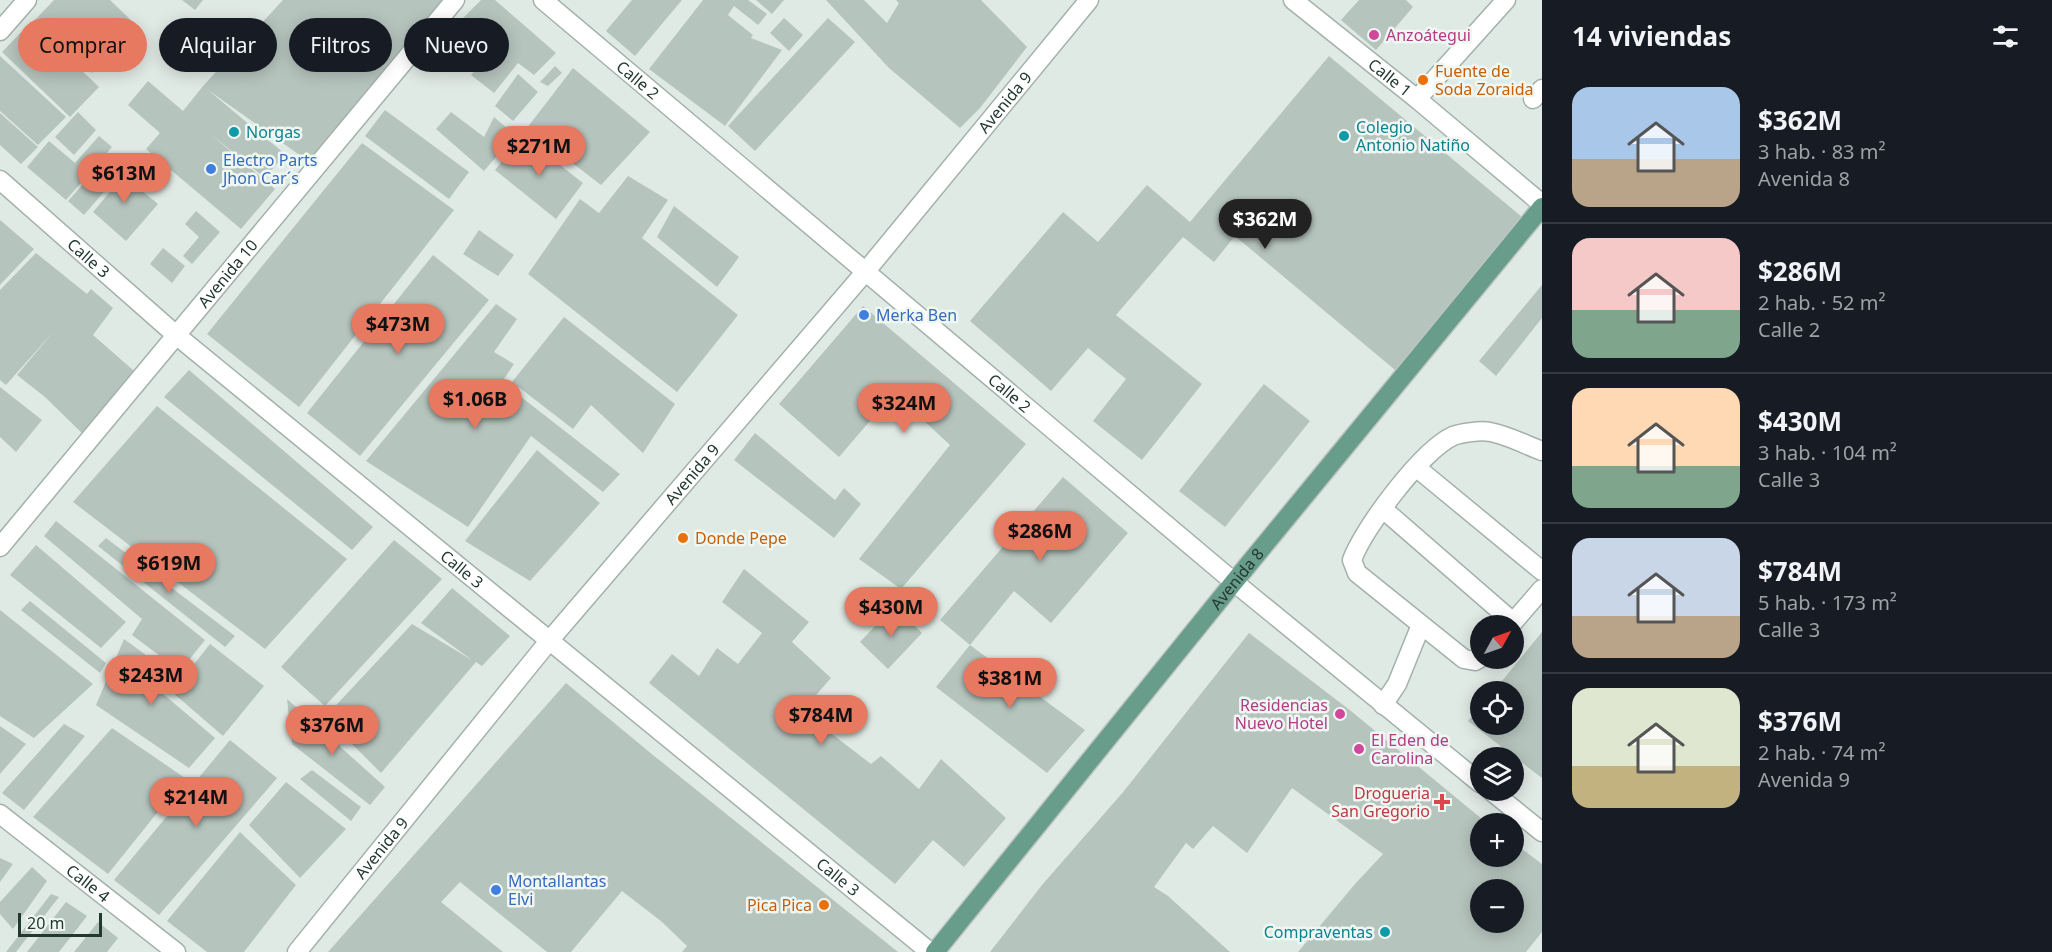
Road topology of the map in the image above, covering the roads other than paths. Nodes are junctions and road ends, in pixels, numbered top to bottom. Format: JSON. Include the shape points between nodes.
{"nodes":[{"id":1,"x":27,"y":0,"type":"edge"},
{"id":2,"x":455,"y":0,"type":"edge"},
{"id":3,"x":543,"y":0,"type":"edge"},
{"id":4,"x":1089,"y":0,"type":"edge"},
{"id":5,"x":1293,"y":0,"type":"edge"},
{"id":6,"x":1506,"y":0,"type":"edge"},
{"id":7,"x":0,"y":31,"type":"edge"},
{"id":8,"x":1417,"y":99,"type":"junction"},
{"id":9,"x":0,"y":180,"type":"edge"},
{"id":10,"x":1542,"y":205,"type":"edge"},
{"id":11,"x":866,"y":271,"type":"junction"},
{"id":12,"x":176,"y":335,"type":"junction"},
{"id":13,"x":1542,"y":451,"type":"edge"},
{"id":14,"x":1417,"y":468,"type":"junction"},
{"id":15,"x":1383,"y":508,"type":"junction"},
{"id":16,"x":0,"y":547,"type":"edge"},
{"id":17,"x":1542,"y":572,"type":"edge"},
{"id":18,"x":1234,"y":582,"type":"junction"},
{"id":19,"x":1542,"y":589,"type":"edge"},
{"id":20,"x":1502,"y":615,"type":"edge"},
{"id":21,"x":1520,"y":615,"type":"edge"},
{"id":22,"x":1421,"y":625,"type":"junction"},
{"id":23,"x":549,"y":641,"type":"junction"},
{"id":24,"x":1470,"y":660,"type":"edge"},
{"id":25,"x":1383,"y":705,"type":"junction"},
{"id":26,"x":1470,"y":775,"type":"edge"},
{"id":27,"x":1504,"y":801,"type":"edge"},
{"id":28,"x":0,"y":814,"type":"edge"},
{"id":29,"x":1542,"y":832,"type":"edge"},
{"id":30,"x":176,"y":952,"type":"edge"},
{"id":31,"x":297,"y":952,"type":"edge"},
{"id":32,"x":930,"y":952,"type":"edge"},
{"id":33,"x":935,"y":952,"type":"edge"}],
"edges":[{"from":1,"to":7,"type":"street"},
{"from":2,"to":12,"type":"street","name":"Avenida 10"},
{"from":3,"to":11,"type":"street","name":"Calle 2"},
{"from":4,"to":11,"type":"street","name":"Avenida 9"},
{"from":5,"to":8,"type":"street","name":"Calle 1"},
{"from":6,"to":8,"type":"street"},
{"from":8,"to":10,"type":"street","name":"Calle 1"},
{"from":9,"to":12,"type":"street","name":"Calle 3"},
{"from":10,"to":18,"type":"main road","name":"Avenida 8"},
{"from":11,"to":18,"type":"street","name":"Calle 2"},
{"from":11,"to":23,"type":"street","name":"Avenida 9"},
{"from":12,"to":16,"type":"street","name":"Avenida 10"},
{"from":12,"to":23,"type":"street","name":"Calle 3"},
{"from":13,"to":14,"type":"street","via":[[1489,431],[1454,436]]},
{"from":14,"to":15,"type":"street"},
{"from":14,"to":17,"type":"street"},
{"from":15,"to":20,"type":"street"},
{"from":15,"to":22,"type":"street","via":[[1352,560],[1357,573]]},
{"from":18,"to":25,"type":"street","name":"Calle 2"},
{"from":18,"to":33,"type":"main road","name":"Avenida 8"},
{"from":19,"to":21,"type":"street"},
{"from":22,"to":24,"type":"street"},
{"from":22,"to":25,"type":"street","via":[[1397,684]]},
{"from":23,"to":31,"type":"street","name":"Avenida 9"},
{"from":23,"to":32,"type":"street","name":"Calle 3"},
{"from":25,"to":26,"type":"street","name":"Calle 2"},
{"from":27,"to":29,"type":"street"},
{"from":28,"to":30,"type":"street","name":"Calle 4"}]}
